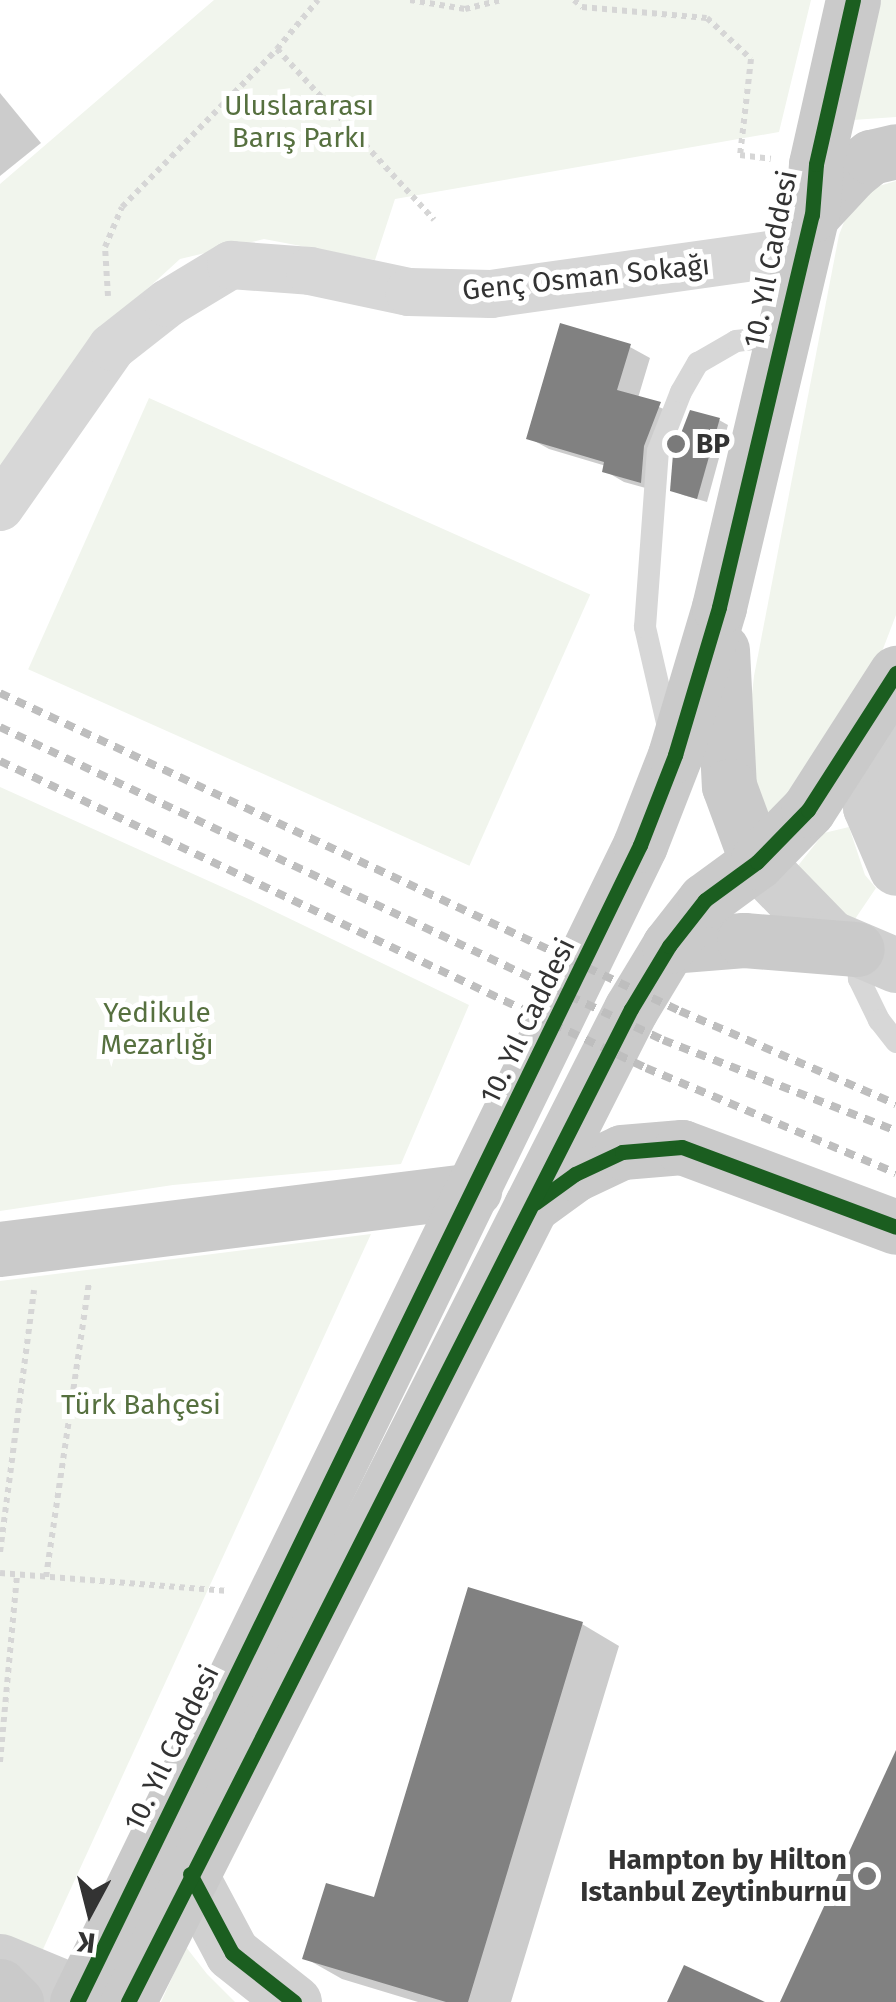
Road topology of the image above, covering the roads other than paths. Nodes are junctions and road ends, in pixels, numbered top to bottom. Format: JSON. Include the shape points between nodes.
{"nodes":[{"id":1,"x":854,"y":0,"type":"edge"},
{"id":2,"x":896,"y":151,"type":"edge"},
{"id":3,"x":807,"y":232,"type":"junction"},
{"id":4,"x":782,"y":336,"type":"junction"},
{"id":5,"x":0,"y":507,"type":"edge"},
{"id":6,"x":719,"y":608,"type":"junction"},
{"id":7,"x":892,"y":681,"type":"edge"},
{"id":8,"x":675,"y":755,"type":"junction"},
{"id":9,"x":757,"y":862,"type":"junction"},
{"id":10,"x":896,"y":868,"type":"edge"},
{"id":11,"x":669,"y":946,"type":"junction"},
{"id":12,"x":876,"y":957,"type":"edge"},
{"id":13,"x":890,"y":1022,"type":"edge"},
{"id":14,"x":896,"y":1042,"type":"edge"},
{"id":15,"x":474,"y":1190,"type":"junction"},
{"id":16,"x":530,"y":1206,"type":"junction"},
{"id":17,"x":896,"y":1227,"type":"edge"},
{"id":18,"x":20,"y":1246,"type":"edge"},
{"id":19,"x":190,"y":1874,"type":"junction"},
{"id":20,"x":0,"y":1961,"type":"edge"},
{"id":21,"x":0,"y":1986,"type":"edge"},
{"id":22,"x":96,"y":2000,"type":"edge"},
{"id":23,"x":16,"y":2002,"type":"edge"},
{"id":24,"x":294,"y":2002,"type":"edge"}],
"edges":[{"from":1,"to":3,"type":"main road","name":"10. Yıl Caddesi"},
{"from":2,"to":3,"type":"main road","via":[[850,173]]},
{"from":3,"to":4,"type":"main road","name":"10. Yıl Caddesi"},
{"from":3,"to":5,"type":"street","name":"Genç Osman Sokağı","via":[[491,294],[409,292],[310,271],[232,265],[112,347]]},
{"from":4,"to":6,"type":"main road","name":"10. Yıl Caddesi"},
{"from":4,"to":8,"type":"lane","via":[[736,341],[698,364],[658,450],[644,627]]},
{"from":6,"to":8,"type":"main road","name":"10. Yıl Caddesi"},
{"from":6,"to":9,"type":"main road","via":[[729,786]]},
{"from":7,"to":9,"type":"main road","via":[[808,810]]},
{"from":7,"to":10,"type":"main road","via":[[870,766],[870,808]]},
{"from":8,"to":15,"type":"main road","name":"10. Yıl Caddesi","via":[[640,845]]},
{"from":9,"to":11,"type":"main road","via":[[705,900]]},
{"from":9,"to":12,"type":"main road","via":[[830,936]]},
{"from":11,"to":12,"type":"main road","via":[[744,940]]},
{"from":11,"to":16,"type":"main road"},
{"from":12,"to":13,"type":"lane","via":[[860,979]]},
{"from":13,"to":14,"type":"lane"},
{"from":15,"to":18,"type":"main road"},
{"from":15,"to":22,"type":"main road","name":"10. Yıl Caddesi","via":[[274,1597]]},
{"from":16,"to":17,"type":"main road","via":[[622,1152],[682,1148]]},
{"from":16,"to":19,"type":"main road"},
{"from":19,"to":22,"type":"main road"},
{"from":19,"to":24,"type":"main road","via":[[232,1953]]},
{"from":20,"to":22,"type":"main road"},
{"from":21,"to":23,"type":"main road"}]}
